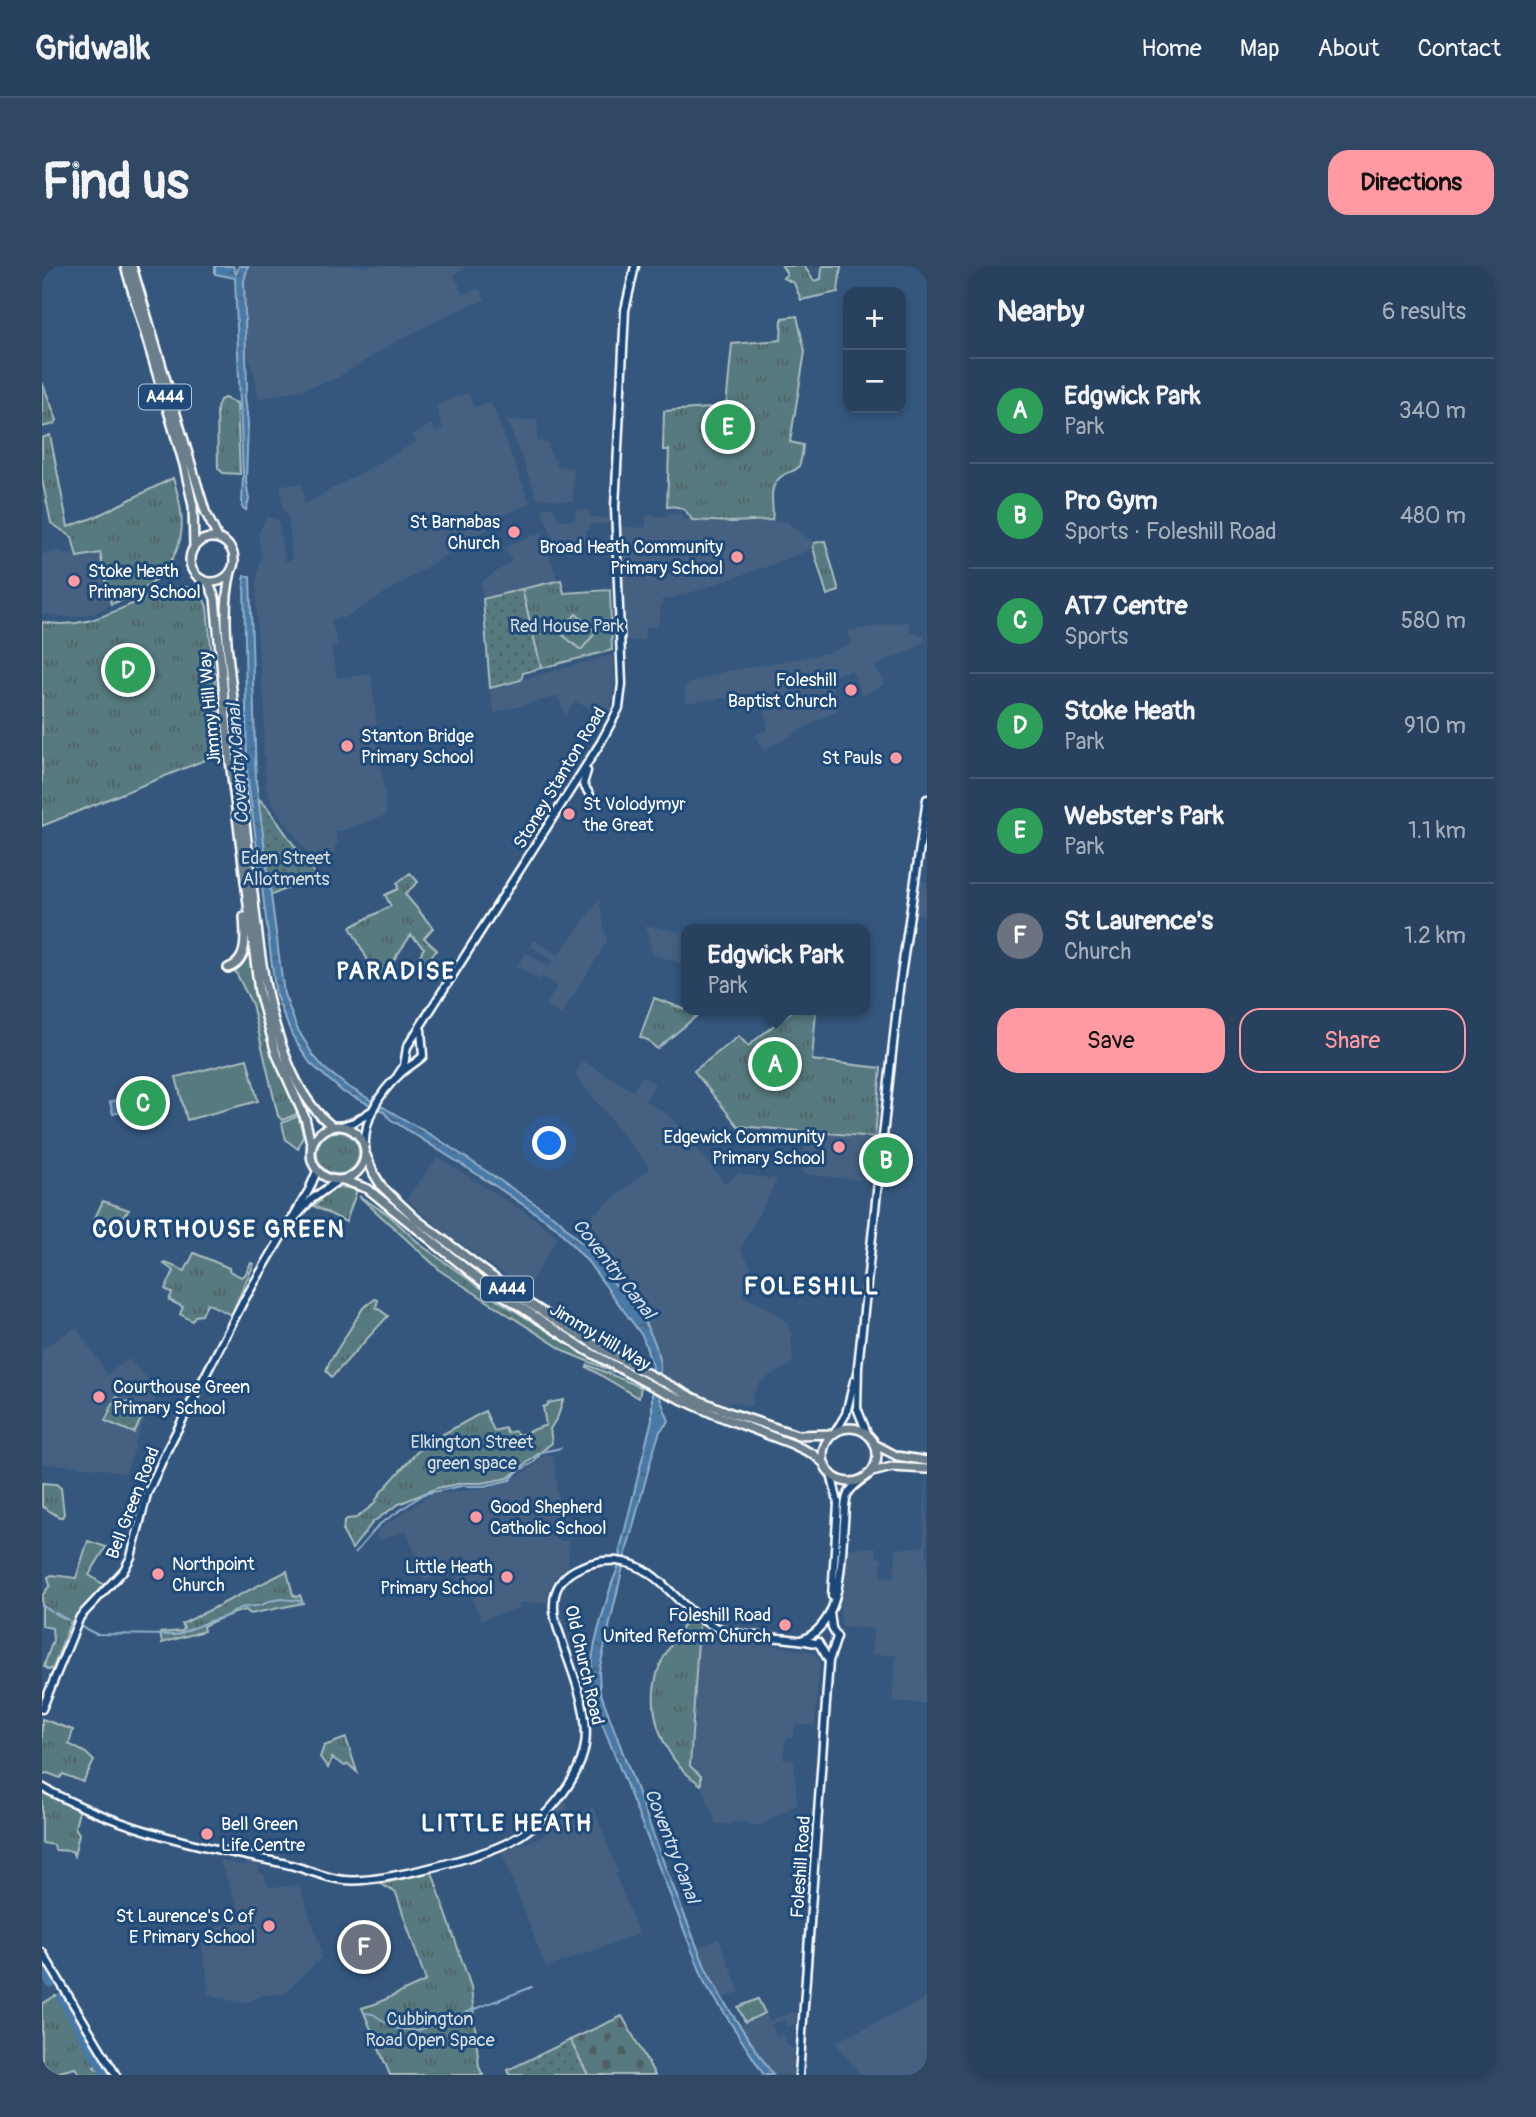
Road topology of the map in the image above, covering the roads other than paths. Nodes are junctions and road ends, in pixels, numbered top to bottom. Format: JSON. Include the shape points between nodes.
{"nodes":[{"id":1,"x":125,"y":266,"type":"edge"},
{"id":2,"x":132,"y":266,"type":"edge"},
{"id":3,"x":635,"y":266,"type":"edge"},
{"id":4,"x":218,"y":538,"type":"junction"},
{"id":5,"x":194,"y":547,"type":"junction"},
{"id":6,"x":231,"y":574,"type":"junction"},
{"id":7,"x":210,"y":586,"type":"junction"},
{"id":8,"x":590,"y":759,"type":"junction"},
{"id":9,"x":590,"y":795,"type":"dead end"},
{"id":10,"x":927,"y":799,"type":"edge"},
{"id":11,"x":244,"y":880,"type":"junction"},
{"id":12,"x":228,"y":968,"type":"dead end"},
{"id":13,"x":422,"y":1025,"type":"junction"},
{"id":14,"x":409,"y":1045,"type":"junction"},
{"id":15,"x":421,"y":1047,"type":"junction"},
{"id":16,"x":406,"y":1056,"type":"junction"},
{"id":17,"x":415,"y":1062,"type":"junction"},
{"id":18,"x":398,"y":1075,"type":"junction"},
{"id":19,"x":373,"y":1110,"type":"junction"},
{"id":20,"x":336,"y":1126,"type":"junction"},
{"id":21,"x":312,"y":1147,"type":"junction"},
{"id":22,"x":365,"y":1151,"type":"junction"},
{"id":23,"x":317,"y":1171,"type":"junction"},
{"id":24,"x":340,"y":1181,"type":"junction"},
{"id":25,"x":286,"y":1227,"type":"junction"},
{"id":26,"x":858,"y":1366,"type":"junction"},
{"id":27,"x":834,"y":1432,"type":"junction"},
{"id":28,"x":867,"y":1433,"type":"junction"},
{"id":29,"x":876,"y":1446,"type":"junction"},
{"id":30,"x":927,"y":1461,"type":"edge"},
{"id":31,"x":825,"y":1464,"type":"junction"},
{"id":32,"x":927,"y":1469,"type":"edge"},
{"id":33,"x":871,"y":1472,"type":"junction"},
{"id":34,"x":831,"y":1474,"type":"junction"},
{"id":35,"x":864,"y":1478,"type":"junction"},
{"id":36,"x":832,"y":1604,"type":"junction"},
{"id":37,"x":830,"y":1613,"type":"junction"},
{"id":38,"x":832,"y":1628,"type":"junction"},
{"id":39,"x":819,"y":1630,"type":"junction"},
{"id":40,"x":799,"y":1640,"type":"junction"},
{"id":41,"x":819,"y":1644,"type":"junction"},
{"id":42,"x":834,"y":1644,"type":"junction"},
{"id":43,"x":829,"y":1661,"type":"junction"},
{"id":44,"x":42,"y":1709,"type":"edge"},
{"id":45,"x":42,"y":1787,"type":"edge"},
{"id":46,"x":42,"y":1952,"type":"edge"},
{"id":47,"x":116,"y":2075,"type":"edge"},
{"id":48,"x":799,"y":2075,"type":"edge"}],
"edges":[{"from":1,"to":5,"type":"highway","number":"A444","via":[[184,465],[193,506]]},
{"from":2,"to":4,"type":"highway","number":"A444","via":[[205,512]]},
{"from":3,"to":8,"type":"main road","name":"Stoney Stanton Road","via":[[625,310],[615,507],[621,696],[617,713]]},
{"from":4,"to":5,"type":"highway","via":[[202,539]]},
{"from":4,"to":6,"type":"highway","via":[[233,552]]},
{"from":5,"to":7,"type":"highway","via":[[191,568]]},
{"from":6,"to":7,"type":"highway"},
{"from":6,"to":20,"type":"highway","name":"Jimmy Hill Way","via":[[226,609],[237,755],[265,983],[279,1034],[309,1102],[320,1117]]},
{"from":7,"to":11,"type":"highway","name":"Jimmy Hill Way","via":[[215,598]]},
{"from":8,"to":9,"type":"main road","via":[[583,781]]},
{"from":8,"to":13,"type":"main road","name":"Stoney Stanton Road"},
{"from":10,"to":26,"type":"main road","via":[[899,989]]},
{"from":11,"to":12,"type":"highway","via":[[243,953],[237,964]]},
{"from":11,"to":21,"type":"highway","name":"Jimmy Hill Way","via":[[260,1000]]},
{"from":13,"to":14,"type":"main road","name":"Stoney Stanton Road"},
{"from":13,"to":15,"type":"main road","name":"Stoney Stanton Road"},
{"from":14,"to":15,"type":"main road"},
{"from":14,"to":16,"type":"main road"},
{"from":15,"to":17,"type":"main road","via":[[423,1056]]},
{"from":16,"to":17,"type":"main road"},
{"from":16,"to":18,"type":"main road"},
{"from":17,"to":18,"type":"main road"},
{"from":18,"to":19,"type":"main road"},
{"from":19,"to":20,"type":"main road"},
{"from":19,"to":22,"type":"main road","via":[[365,1130]]},
{"from":20,"to":21,"type":"highway","via":[[321,1132]]},
{"from":20,"to":22,"type":"highway","via":[[357,1134]]},
{"from":21,"to":23,"type":"highway","via":[[310,1157]]},
{"from":22,"to":24,"type":"highway","via":[[360,1168]]},
{"from":22,"to":27,"type":"highway","name":"Jimmy Hill Way","number":"A444","via":[[374,1174],[390,1195],[440,1239],[556,1322],[712,1406],[792,1434]]},
{"from":23,"to":24,"type":"highway"},
{"from":23,"to":25,"type":"main road","name":"Bell Green Road"},
{"from":24,"to":25,"type":"main road","name":"Bell Green Road","via":[[312,1199]]},
{"from":24,"to":31,"type":"highway","name":"Jimmy Hill Way","number":"A444","via":[[368,1189],[480,1280],[586,1350],[664,1392],[792,1444]]},
{"from":25,"to":44,"type":"main road","name":"Bell Green Road","via":[[162,1461],[147,1494],[131,1557],[80,1617]]},
{"from":26,"to":27,"type":"main road","via":[[848,1409]]},
{"from":26,"to":28,"type":"main road","via":[[857,1408]]},
{"from":27,"to":28,"type":"highway","via":[[853,1427]]},
{"from":27,"to":31,"type":"highway","via":[[824,1448]]},
{"from":28,"to":29,"type":"highway"},
{"from":29,"to":30,"type":"highway","via":[[897,1456]]},
{"from":29,"to":33,"type":"highway","via":[[877,1460]]},
{"from":31,"to":34,"type":"highway"},
{"from":32,"to":33,"type":"highway","via":[[892,1467]]},
{"from":33,"to":35,"type":"highway"},
{"from":34,"to":35,"type":"highway","via":[[844,1481]]},
{"from":34,"to":36,"type":"main road","via":[[838,1503]]},
{"from":35,"to":36,"type":"main road","via":[[848,1494]]},
{"from":36,"to":37,"type":"main road"},
{"from":37,"to":38,"type":"main road"},
{"from":37,"to":39,"type":"main road"},
{"from":38,"to":39,"type":"main road"},
{"from":38,"to":42,"type":"main road","via":[[837,1637]]},
{"from":39,"to":40,"type":"main road"},
{"from":39,"to":41,"type":"main road"},
{"from":40,"to":41,"type":"main road","name":"Old Church Road"},
{"from":40,"to":45,"type":"main road","name":"Old Church Road","via":[[741,1634],[705,1623],[640,1567],[612,1561],[578,1568],[561,1582],[554,1607],[586,1737],[572,1778],[547,1814],[498,1847],[377,1879],[344,1881],[174,1838],[83,1808]]},
{"from":41,"to":42,"type":"main road"},
{"from":41,"to":43,"type":"main road"},
{"from":42,"to":43,"type":"main road","name":"Foleshill Road"},
{"from":43,"to":48,"type":"main road","name":"Foleshill Road"},
{"from":46,"to":47,"type":"main road"}]}
